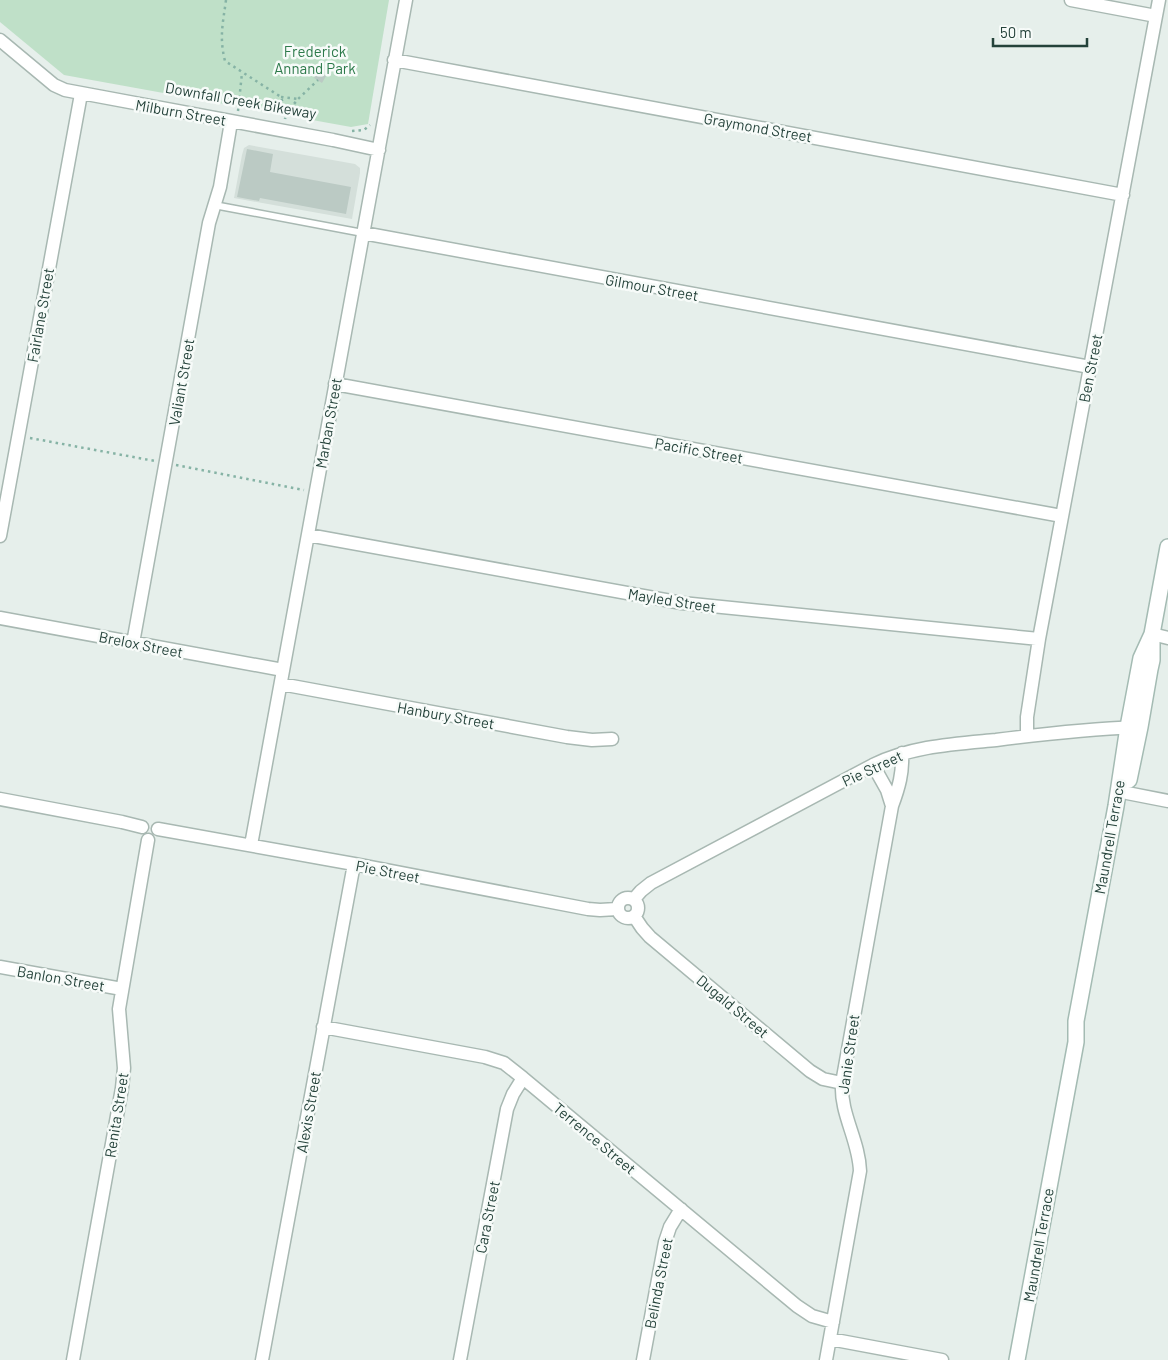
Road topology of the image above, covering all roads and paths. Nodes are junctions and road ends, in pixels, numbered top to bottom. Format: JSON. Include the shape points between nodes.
{"nodes":[{"id":1,"x":226,"y":0,"type":"edge"},
{"id":2,"x":406,"y":0,"type":"edge"},
{"id":3,"x":1071,"y":0,"type":"edge"},
{"id":4,"x":1159,"y":0,"type":"edge"},
{"id":5,"x":1156,"y":16,"type":"junction"},
{"id":6,"x":0,"y":40,"type":"edge"},
{"id":7,"x":394,"y":60,"type":"junction"},
{"id":8,"x":242,"y":72,"type":"junction"},
{"id":9,"x":318,"y":80,"type":"dead end"},
{"id":10,"x":81,"y":94,"type":"junction"},
{"id":11,"x":281,"y":97,"type":"junction"},
{"id":12,"x":298,"y":99,"type":"junction"},
{"id":13,"x":286,"y":114,"type":"junction"},
{"id":14,"x":234,"y":116,"type":"junction"},
{"id":15,"x":372,"y":118,"type":"dead end"},
{"id":16,"x":285,"y":119,"type":"dead end"},
{"id":17,"x":350,"y":131,"type":"dead end"},
{"id":18,"x":379,"y":150,"type":"junction"},
{"id":19,"x":1123,"y":195,"type":"junction"},
{"id":20,"x":214,"y":205,"type":"junction"},
{"id":21,"x":363,"y":233,"type":"junction"},
{"id":22,"x":1090,"y":368,"type":"junction"},
{"id":23,"x":335,"y":384,"type":"junction"},
{"id":24,"x":26,"y":437,"type":"dead end"},
{"id":25,"x":158,"y":462,"type":"dead end"},
{"id":26,"x":172,"y":465,"type":"dead end"},
{"id":27,"x":316,"y":492,"type":"junction"},
{"id":28,"x":1062,"y":516,"type":"junction"},
{"id":29,"x":308,"y":534,"type":"junction"},
{"id":30,"x":0,"y":536,"type":"edge"},
{"id":31,"x":1168,"y":548,"type":"edge"},
{"id":32,"x":0,"y":618,"type":"edge"},
{"id":33,"x":1152,"y":634,"type":"junction"},
{"id":34,"x":1168,"y":638,"type":"edge"},
{"id":35,"x":1039,"y":639,"type":"junction"},
{"id":36,"x":133,"y":643,"type":"junction"},
{"id":37,"x":283,"y":670,"type":"junction"},
{"id":38,"x":280,"y":684,"type":"junction"},
{"id":39,"x":1134,"y":727,"type":"junction"},
{"id":40,"x":1027,"y":736,"type":"junction"},
{"id":41,"x":612,"y":739,"type":"dead end"},
{"id":42,"x":902,"y":752,"type":"junction"},
{"id":43,"x":874,"y":764,"type":"junction"},
{"id":44,"x":1127,"y":793,"type":"junction"},
{"id":45,"x":0,"y":799,"type":"edge"},
{"id":46,"x":1168,"y":801,"type":"edge"},
{"id":47,"x":892,"y":806,"type":"junction"},
{"id":48,"x":142,"y":827,"type":"junction"},
{"id":49,"x":158,"y":829,"type":"junction"},
{"id":50,"x":148,"y":840,"type":"junction"},
{"id":51,"x":252,"y":845,"type":"junction"},
{"id":52,"x":354,"y":864,"type":"junction"},
{"id":53,"x":634,"y":899,"type":"junction"},
{"id":54,"x":617,"y":909,"type":"junction"},
{"id":55,"x":634,"y":916,"type":"junction"},
{"id":56,"x":0,"y":967,"type":"edge"},
{"id":57,"x":122,"y":989,"type":"junction"},
{"id":58,"x":323,"y":1027,"type":"junction"},
{"id":59,"x":1076,"y":1042,"type":"junction"},
{"id":60,"x":523,"y":1078,"type":"junction"},
{"id":61,"x":842,"y":1083,"type":"junction"},
{"id":62,"x":681,"y":1209,"type":"junction"},
{"id":63,"x":833,"y":1322,"type":"junction"},
{"id":64,"x":830,"y":1339,"type":"junction"},
{"id":65,"x":73,"y":1360,"type":"edge"},
{"id":66,"x":262,"y":1360,"type":"edge"},
{"id":67,"x":460,"y":1360,"type":"edge"},
{"id":68,"x":643,"y":1360,"type":"edge"},
{"id":69,"x":826,"y":1360,"type":"edge"},
{"id":70,"x":942,"y":1360,"type":"edge"},
{"id":71,"x":1017,"y":1360,"type":"edge"}],
"edges":[{"from":1,"to":8,"type":"path","via":[[221,47],[225,60]]},
{"from":2,"to":7,"type":"street","name":"Marban Street"},
{"from":3,"to":5,"type":"street"},
{"from":4,"to":5,"type":"street","name":"Ben Street"},
{"from":5,"to":19,"type":"street","name":"Ben Street"},
{"from":6,"to":10,"type":"street","name":"Milburn Street","via":[[54,85]]},
{"from":7,"to":18,"type":"street","name":"Marban Street"},
{"from":7,"to":19,"type":"street","name":"Graymond Street"},
{"from":8,"to":11,"type":"path"},
{"from":8,"to":14,"type":"path"},
{"from":9,"to":12,"type":"path"},
{"from":10,"to":14,"type":"street","name":"Milburn Street"},
{"from":10,"to":30,"type":"street","name":"Fairlane Street"},
{"from":11,"to":12,"type":"path"},
{"from":11,"to":13,"type":"path"},
{"from":12,"to":13,"type":"path"},
{"from":13,"to":16,"type":"path"},
{"from":14,"to":18,"type":"street","name":"Milburn Street"},
{"from":14,"to":20,"type":"street","name":"Valiant Street"},
{"from":15,"to":17,"type":"path","via":[[368,128]]},
{"from":18,"to":21,"type":"street","name":"Marban Street"},
{"from":19,"to":22,"type":"street","name":"Ben Street"},
{"from":20,"to":21,"type":"lane","name":"Gilmour Street"},
{"from":20,"to":36,"type":"street","name":"Valiant Street"},
{"from":21,"to":22,"type":"street","name":"Gilmour Street"},
{"from":21,"to":23,"type":"street","name":"Marban Street"},
{"from":22,"to":28,"type":"street","name":"Ben Street"},
{"from":23,"to":27,"type":"street","name":"Marban Street"},
{"from":23,"to":28,"type":"street","name":"Pacific Street"},
{"from":24,"to":25,"type":"path"},
{"from":26,"to":27,"type":"path"},
{"from":27,"to":29,"type":"street","name":"Marban Street"},
{"from":28,"to":35,"type":"street","name":"Ben Street"},
{"from":29,"to":35,"type":"street","name":"Mayled Street","via":[[682,603]]},
{"from":29,"to":37,"type":"street","name":"Marban Street"},
{"from":31,"to":33,"type":"main road","name":"Maundrell Terrace"},
{"from":32,"to":36,"type":"street","name":"Brelox Street"},
{"from":33,"to":34,"type":"street"},
{"from":33,"to":39,"type":"main road","name":"Maundrell Terrace","via":[[1152,660]]},
{"from":35,"to":40,"type":"street","name":"Ben Street"},
{"from":36,"to":37,"type":"street","name":"Brelox Street"},
{"from":37,"to":38,"type":"street","name":"Marban Street"},
{"from":38,"to":41,"type":"street","name":"Hanbury Street","via":[[567,737]]},
{"from":38,"to":51,"type":"street","name":"Marban Street"},
{"from":39,"to":40,"type":"street","name":"Pie Street"},
{"from":39,"to":44,"type":"main road","name":"Maundrell Terrace"},
{"from":39,"to":59,"type":"main road","name":"Maundrell Terrace","via":[[1076,1021]]},
{"from":40,"to":42,"type":"street","name":"Pie Street"},
{"from":42,"to":43,"type":"street","name":"Pie Street"},
{"from":42,"to":47,"type":"street","name":"Janie Street","via":[[902,773]]},
{"from":43,"to":47,"type":"street"},
{"from":43,"to":53,"type":"street","name":"Pie Street","via":[[651,883]]},
{"from":44,"to":46,"type":"street"},
{"from":44,"to":59,"type":"main road","name":"Maundrell Terrace","via":[[1083,1022]]},
{"from":45,"to":48,"type":"street"},
{"from":47,"to":61,"type":"street","name":"Janie Street"},
{"from":48,"to":49,"type":"street","via":[[149,823]]},
{"from":48,"to":50,"type":"street","via":[[142,836]]},
{"from":49,"to":50,"type":"street","via":[[157,838]]},
{"from":49,"to":51,"type":"street","name":"Pie Street"},
{"from":50,"to":57,"type":"street","name":"Renita Street"},
{"from":51,"to":52,"type":"street","name":"Pie Street"},
{"from":52,"to":54,"type":"street","name":"Pie Street","via":[[588,909]]},
{"from":52,"to":58,"type":"street","name":"Alexis Street"},
{"from":53,"to":54,"type":"street","via":[[627,897],[621,900]]},
{"from":53,"to":55,"type":"street","via":[[638,908]]},
{"from":54,"to":55,"type":"street","via":[[623,917]]},
{"from":55,"to":61,"type":"street","name":"Dugald Street","via":[[650,937],[810,1071],[823,1079]]},
{"from":56,"to":57,"type":"street","name":"Banlon Street"},
{"from":57,"to":65,"type":"street","name":"Renita Street","via":[[119,1009],[124,1068],[122,1088]]},
{"from":58,"to":60,"type":"street","name":"Terrence Street","via":[[485,1058],[504,1064]]},
{"from":58,"to":66,"type":"street","name":"Alexis Street"},
{"from":59,"to":71,"type":"main road","name":"Maundrell Terrace"},
{"from":60,"to":62,"type":"street","name":"Terrence Street"},
{"from":60,"to":67,"type":"street","name":"Cara Street","via":[[507,1109]]},
{"from":61,"to":63,"type":"street","name":"Janie Street","via":[[843,1108],[857,1149],[860,1171]]},
{"from":62,"to":63,"type":"street","name":"Terrence Street","via":[[797,1306],[812,1316]]},
{"from":62,"to":68,"type":"street","name":"Belinda Street","via":[[665,1242]]},
{"from":63,"to":64,"type":"street","name":"Janie Street"},
{"from":64,"to":69,"type":"street","name":"Janie Street"},
{"from":64,"to":70,"type":"street"}]}
